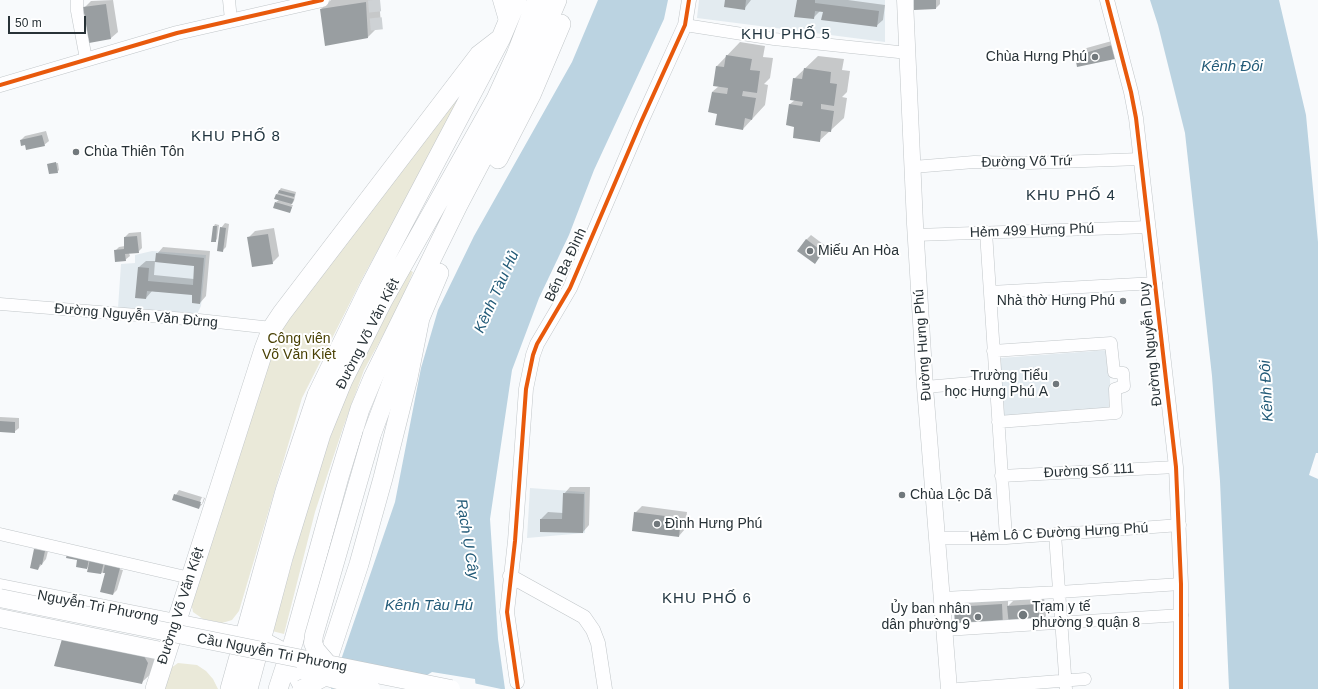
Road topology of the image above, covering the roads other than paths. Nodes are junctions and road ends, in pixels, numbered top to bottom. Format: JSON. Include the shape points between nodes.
{"nodes":[{"id":1,"x":77,"y":0,"type":"edge"},
{"id":2,"x":229,"y":0,"type":"edge"},
{"id":3,"x":322,"y":0,"type":"edge"},
{"id":4,"x":500,"y":0,"type":"edge"},
{"id":5,"x":517,"y":0,"type":"edge"},
{"id":6,"x":537,"y":0,"type":"edge"},
{"id":7,"x":557,"y":0,"type":"edge"},
{"id":8,"x":570,"y":0,"type":"edge"},
{"id":9,"x":689,"y":0,"type":"edge"},
{"id":10,"x":905,"y":0,"type":"edge"},
{"id":11,"x":1107,"y":0,"type":"edge"},
{"id":12,"x":231,"y":20,"type":"junction"},
{"id":13,"x":685,"y":25,"type":"junction"},
{"id":14,"x":504,"y":31,"type":"junction"},
{"id":15,"x":908,"y":53,"type":"junction"},
{"id":16,"x":86,"y":59,"type":"junction"},
{"id":17,"x":0,"y":85,"type":"edge"},
{"id":18,"x":1141,"y":159,"type":"junction"},
{"id":19,"x":913,"y":167,"type":"junction"},
{"id":20,"x":458,"y":205,"type":"junction"},
{"id":21,"x":1149,"y":227,"type":"junction"},
{"id":22,"x":986,"y":232,"type":"junction"},
{"id":23,"x":916,"y":235,"type":"junction"},
{"id":24,"x":445,"y":258,"type":"junction"},
{"id":25,"x":1156,"y":283,"type":"junction"},
{"id":26,"x":990,"y":292,"type":"junction"},
{"id":27,"x":0,"y":304,"type":"edge"},
{"id":28,"x":420,"y":318,"type":"junction"},
{"id":29,"x":272,"y":328,"type":"junction"},
{"id":30,"x":994,"y":351,"type":"junction"},
{"id":31,"x":995,"y":381,"type":"junction"},
{"id":32,"x":925,"y":387,"type":"junction"},
{"id":33,"x":998,"y":422,"type":"junction"},
{"id":34,"x":1176,"y":467,"type":"junction"},
{"id":35,"x":1002,"y":476,"type":"junction"},
{"id":36,"x":1180,"y":525,"type":"junction"},
{"id":37,"x":0,"y":534,"type":"edge"},
{"id":38,"x":1055,"y":534,"type":"junction"},
{"id":39,"x":938,"y":538,"type":"junction"},
{"id":40,"x":1006,"y":538,"type":"junction"},
{"id":41,"x":510,"y":576,"type":"junction"},
{"id":42,"x":190,"y":578,"type":"junction"},
{"id":43,"x":1181,"y":584,"type":"junction"},
{"id":44,"x":0,"y":588,"type":"edge"},
{"id":45,"x":1059,"y":592,"type":"junction"},
{"id":46,"x":0,"y":598,"type":"edge"},
{"id":47,"x":943,"y":598,"type":"junction"},
{"id":48,"x":0,"y":609,"type":"edge"},
{"id":49,"x":1182,"y":615,"type":"junction"},
{"id":50,"x":147,"y":616,"type":"junction"},
{"id":51,"x":0,"y":618,"type":"edge"},
{"id":52,"x":176,"y":621,"type":"junction"},
{"id":53,"x":1061,"y":623,"type":"junction"},
{"id":54,"x":945,"y":630,"type":"junction"},
{"id":55,"x":253,"y":638,"type":"junction"},
{"id":56,"x":139,"y":646,"type":"junction"},
{"id":57,"x":166,"y":652,"type":"junction"},
{"id":58,"x":287,"y":660,"type":"junction"},
{"id":59,"x":324,"y":676,"type":"edge"},
{"id":60,"x":1086,"y":679,"type":"dead end"},
{"id":61,"x":517,"y":682,"type":"dead end"},
{"id":62,"x":1066,"y":685,"type":"edge"},
{"id":63,"x":155,"y":689,"type":"edge"},
{"id":64,"x":230,"y":689,"type":"edge"},
{"id":65,"x":248,"y":689,"type":"edge"},
{"id":66,"x":278,"y":689,"type":"edge"},
{"id":67,"x":303,"y":689,"type":"edge"},
{"id":68,"x":371,"y":689,"type":"edge"},
{"id":69,"x":451,"y":689,"type":"edge"},
{"id":70,"x":605,"y":689,"type":"edge"},
{"id":71,"x":949,"y":689,"type":"edge"},
{"id":72,"x":958,"y":689,"type":"edge"},
{"id":73,"x":1181,"y":689,"type":"edge"}],
"edges":[{"from":1,"to":16,"type":"street"},
{"from":2,"to":12,"type":"street"},
{"from":3,"to":12,"type":"street"},
{"from":4,"to":14,"type":"street"},
{"from":5,"to":14,"type":"highway","name":"Đường Võ Văn Kiệt"},
{"from":6,"to":55,"type":"highway","name":"Đường Võ Văn Kiệt","via":[[516,55],[492,106],[383,300],[343,380],[320,434],[283,558]]},
{"from":7,"to":20,"type":"highway","name":"Đường Võ Văn Kiệt","via":[[520,87]]},
{"from":8,"to":24,"type":"highway","via":[[531,95]]},
{"from":9,"to":13,"type":"street","name":"Bến Ba Đình"},
{"from":10,"to":15,"type":"main road","name":"Đường Hưng Phú"},
{"from":11,"to":18,"type":"street","name":"Đường Nguyễn Duy","via":[[1131,92]]},
{"from":12,"to":16,"type":"street"},
{"from":13,"to":15,"type":"street","via":[[774,39]]},
{"from":13,"to":41,"type":"street","name":"Bến Ba Đình","via":[[570,288],[533,355],[526,389]]},
{"from":14,"to":29,"type":"highway","name":"Đường Võ Văn Kiệt","via":[[479,55]]},
{"from":14,"to":55,"type":"highway","name":"Đường Võ Văn Kiệt","via":[[369,288],[317,395],[287,484]]},
{"from":15,"to":19,"type":"main road","name":"Đường Hưng Phú"},
{"from":16,"to":17,"type":"street"},
{"from":18,"to":19,"type":"street","name":"Đường Võ Trứ","via":[[974,162]]},
{"from":18,"to":21,"type":"street","name":"Đường Nguyễn Duy"},
{"from":19,"to":23,"type":"main road","name":"Đường Hưng Phú"},
{"from":20,"to":24,"type":"highway"},
{"from":20,"to":58,"type":"highway","name":"Đường Võ Văn Kiệt","via":[[382,358],[360,409]]},
{"from":21,"to":22,"type":"street","name":"Hẻm 499 Hưng Phú"},
{"from":21,"to":25,"type":"street","name":"Đường Nguyễn Duy"},
{"from":22,"to":23,"type":"street","name":"Hẻm 499 Hưng Phú"},
{"from":22,"to":26,"type":"street"},
{"from":23,"to":32,"type":"main road","name":"Đường Hưng Phú"},
{"from":24,"to":28,"type":"highway"},
{"from":25,"to":26,"type":"street"},
{"from":25,"to":34,"type":"street","name":"Đường Nguyễn Duy"},
{"from":26,"to":30,"type":"street"},
{"from":27,"to":29,"type":"street","name":"Đường Nguyễn Văn Đừng"},
{"from":28,"to":59,"type":"highway","via":[[383,478]]},
{"from":28,"to":59,"type":"main road","bridge":true,"via":[[407,340],[372,434],[318,621],[313,643],[320,656]]},
{"from":29,"to":42,"type":"highway","name":"Đường Võ Văn Kiệt","via":[[261,355]]},
{"from":30,"to":31,"type":"street"},
{"from":30,"to":33,"type":"street","via":[[1111,343],[1114,372],[1123,373],[1124,386],[1115,389],[1116,414]]},
{"from":31,"to":32,"type":"street"},
{"from":31,"to":33,"type":"street"},
{"from":32,"to":39,"type":"main road","name":"Đường Hưng Phú"},
{"from":33,"to":35,"type":"street"},
{"from":34,"to":35,"type":"street","name":"Đường Số 111"},
{"from":34,"to":36,"type":"street","name":"Đường Nguyễn Duy"},
{"from":35,"to":40,"type":"street"},
{"from":36,"to":38,"type":"street","name":"Hẻm Lô C Đường Hưng Phú"},
{"from":36,"to":43,"type":"street","name":"Đường Nguyễn Duy"},
{"from":37,"to":42,"type":"street"},
{"from":38,"to":40,"type":"street","name":"Hẻm Lô C Đường Hưng Phú"},
{"from":38,"to":45,"type":"street"},
{"from":39,"to":40,"type":"street","name":"Hẻm Lô C Đường Hưng Phú"},
{"from":39,"to":47,"type":"main road","name":"Đường Hưng Phú"},
{"from":41,"to":61,"type":"street","name":"Bến Ba Đình","via":[[507,612]]},
{"from":41,"to":70,"type":"street","via":[[584,616],[598,643]]},
{"from":42,"to":52,"type":"highway","name":"Đường Võ Văn Kiệt"},
{"from":43,"to":45,"type":"street"},
{"from":43,"to":49,"type":"street","name":"Đường Nguyễn Duy"},
{"from":44,"to":50,"type":"main road","name":"Nguyễn Tri Phương"},
{"from":45,"to":47,"type":"street"},
{"from":45,"to":53,"type":"street"},
{"from":46,"to":59,"type":"main road","name":"Cầu Nguyễn Tri Phương","bridge":true},
{"from":47,"to":54,"type":"main road","name":"Đường Hưng Phú"},
{"from":48,"to":59,"type":"main road","name":"Cầu Nguyễn Tri Phương","bridge":true},
{"from":49,"to":53,"type":"street"},
{"from":49,"to":73,"type":"street","name":"Đường Nguyễn Duy"},
{"from":50,"to":52,"type":"main road","name":"Nguyễn Tri Phương"},
{"from":50,"to":56,"type":"main road"},
{"from":51,"to":56,"type":"main road"},
{"from":52,"to":55,"type":"main road","name":"Nguyễn Tri Phương"},
{"from":52,"to":57,"type":"highway","name":"Đường Võ Văn Kiệt"},
{"from":53,"to":54,"type":"street"},
{"from":53,"to":62,"type":"street"},
{"from":54,"to":71,"type":"main road","name":"Đường Hưng Phú"},
{"from":55,"to":58,"type":"main road","name":"Nguyễn Tri Phương","via":[[272,644]]},
{"from":55,"to":64,"type":"highway","name":"Đường Võ Văn Kiệt"},
{"from":55,"to":65,"type":"highway","name":"Đường Võ Văn Kiệt"},
{"from":56,"to":57,"type":"main road"},
{"from":57,"to":63,"type":"highway","name":"Đường Võ Văn Kiệt"},
{"from":58,"to":66,"type":"highway","name":"Đường Võ Văn Kiệt"},
{"from":58,"to":67,"type":"main road","name":"Nguyễn Tri Phương"},
{"from":59,"to":67,"type":"main road","bridge":true},
{"from":59,"to":68,"type":"main road","name":"Cầu Nguyễn Tri Phương","bridge":true},
{"from":59,"to":69,"type":"main road","name":"Cầu Nguyễn Tri Phương","bridge":true},
{"from":60,"to":62,"type":"street"},
{"from":62,"to":72,"type":"street"}]}
